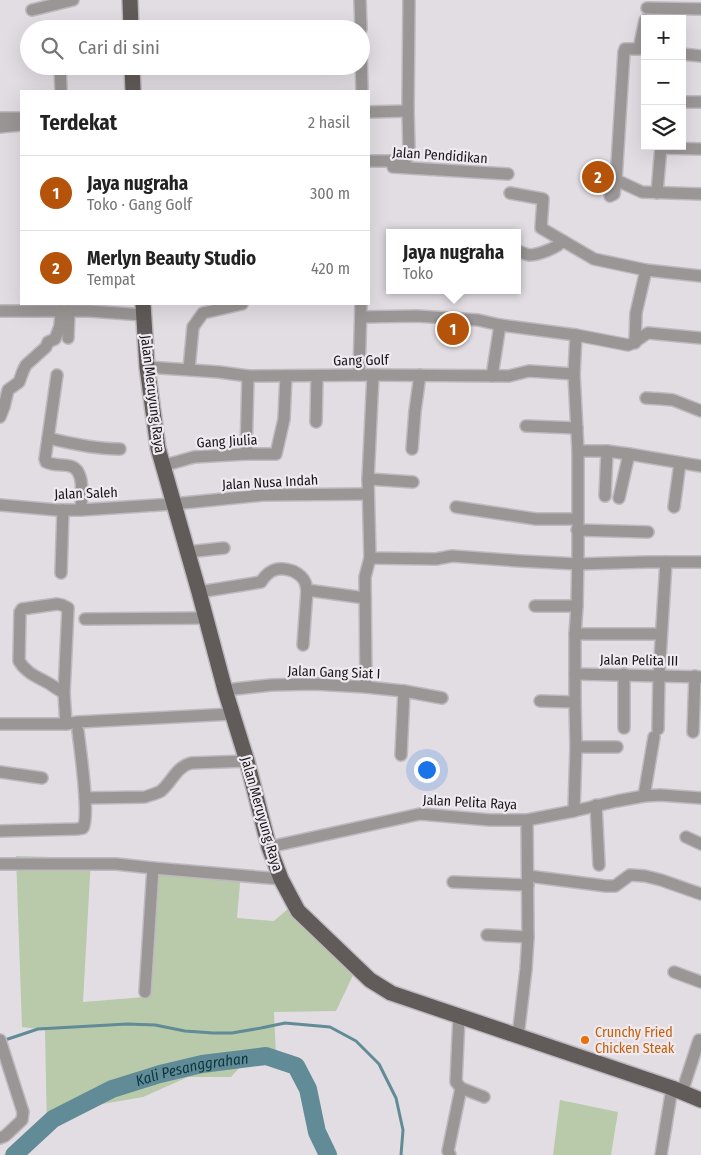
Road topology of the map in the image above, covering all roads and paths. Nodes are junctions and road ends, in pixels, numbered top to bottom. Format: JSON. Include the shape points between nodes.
{"nodes":[{"id":1,"x":74,"y":0,"type":"edge"},
{"id":2,"x":130,"y":0,"type":"edge"},
{"id":3,"x":360,"y":0,"type":"edge"},
{"id":4,"x":410,"y":0,"type":"edge"},
{"id":5,"x":699,"y":6,"type":"edge"},
{"id":6,"x":32,"y":10,"type":"dead end"},
{"id":7,"x":646,"y":12,"type":"edge"},
{"id":8,"x":131,"y":20,"type":"edge"},
{"id":9,"x":361,"y":20,"type":"edge"},
{"id":10,"x":641,"y":49,"type":"edge"},
{"id":11,"x":686,"y":54,"type":"edge"},
{"id":12,"x":701,"y":56,"type":"edge"},
{"id":13,"x":60,"y":75,"type":"edge"},
{"id":14,"x":132,"y":75,"type":"edge"},
{"id":15,"x":362,"y":75,"type":"edge"},
{"id":16,"x":61,"y":90,"type":"edge"},
{"id":17,"x":133,"y":90,"type":"edge"},
{"id":18,"x":362,"y":90,"type":"edge"},
{"id":19,"x":686,"y":102,"type":"edge"},
{"id":20,"x":701,"y":102,"type":"edge"},
{"id":21,"x":408,"y":111,"type":"junction"},
{"id":22,"x":370,"y":112,"type":"edge"},
{"id":23,"x":0,"y":118,"type":"edge"},
{"id":24,"x":20,"y":118,"type":"edge"},
{"id":25,"x":20,"y":125,"type":"edge"},
{"id":26,"x":0,"y":127,"type":"edge"},
{"id":27,"x":686,"y":148,"type":"edge"},
{"id":28,"x":701,"y":148,"type":"edge"},
{"id":29,"x":661,"y":150,"type":"edge"},
{"id":30,"x":370,"y":161,"type":"edge"},
{"id":31,"x":370,"y":166,"type":"edge"},
{"id":32,"x":508,"y":174,"type":"dead end"},
{"id":33,"x":616,"y":180,"type":"junction"},
{"id":34,"x":510,"y":193,"type":"dead end"},
{"id":35,"x":658,"y":193,"type":"junction"},
{"id":36,"x":701,"y":194,"type":"edge"},
{"id":37,"x":610,"y":196,"type":"dead end"},
{"id":38,"x":563,"y":241,"type":"junction"},
{"id":39,"x":521,"y":253,"type":"edge"},
{"id":40,"x":646,"y":270,"type":"junction"},
{"id":41,"x":701,"y":276,"type":"edge"},
{"id":42,"x":232,"y":305,"type":"edge"},
{"id":43,"x":361,"y":305,"type":"edge"},
{"id":44,"x":204,"y":308,"type":"edge"},
{"id":45,"x":143,"y":309,"type":"edge"},
{"id":46,"x":0,"y":311,"type":"edge"},
{"id":47,"x":65,"y":311,"type":"junction"},
{"id":48,"x":361,"y":317,"type":"junction"},
{"id":49,"x":500,"y":325,"type":"junction"},
{"id":50,"x":576,"y":335,"type":"junction"},
{"id":51,"x":68,"y":338,"type":"dead end"},
{"id":52,"x":701,"y":338,"type":"edge"},
{"id":53,"x":634,"y":343,"type":"junction"},
{"id":54,"x":147,"y":367,"type":"junction"},
{"id":55,"x":189,"y":370,"type":"junction"},
{"id":56,"x":574,"y":374,"type":"junction"},
{"id":57,"x":360,"y":375,"type":"junction"},
{"id":58,"x":373,"y":375,"type":"junction"},
{"id":59,"x":420,"y":375,"type":"junction"},
{"id":60,"x":57,"y":376,"type":"dead end"},
{"id":61,"x":248,"y":376,"type":"junction"},
{"id":62,"x":286,"y":376,"type":"junction"},
{"id":63,"x":317,"y":376,"type":"junction"},
{"id":64,"x":492,"y":376,"type":"junction"},
{"id":65,"x":646,"y":398,"type":"dead end"},
{"id":66,"x":701,"y":411,"type":"edge"},
{"id":67,"x":0,"y":417,"type":"edge"},
{"id":68,"x":316,"y":422,"type":"dead end"},
{"id":69,"x":526,"y":426,"type":"dead end"},
{"id":70,"x":577,"y":428,"type":"junction"},
{"id":71,"x":48,"y":438,"type":"junction"},
{"id":72,"x":120,"y":449,"type":"dead end"},
{"id":73,"x":412,"y":449,"type":"dead end"},
{"id":74,"x":578,"y":451,"type":"junction"},
{"id":75,"x":606,"y":451,"type":"junction"},
{"id":76,"x":246,"y":454,"type":"junction"},
{"id":77,"x":629,"y":454,"type":"junction"},
{"id":78,"x":680,"y":463,"type":"junction"},
{"id":79,"x":162,"y":466,"type":"junction"},
{"id":80,"x":701,"y":466,"type":"edge"},
{"id":81,"x":368,"y":479,"type":"junction"},
{"id":82,"x":413,"y":482,"type":"dead end"},
{"id":83,"x":368,"y":494,"type":"junction"},
{"id":84,"x":605,"y":496,"type":"dead end"},
{"id":85,"x":619,"y":498,"type":"dead end"},
{"id":86,"x":173,"y":504,"type":"junction"},
{"id":87,"x":0,"y":505,"type":"edge"},
{"id":88,"x":456,"y":507,"type":"dead end"},
{"id":89,"x":674,"y":507,"type":"dead end"},
{"id":90,"x":63,"y":510,"type":"junction"},
{"id":91,"x":81,"y":510,"type":"junction"},
{"id":92,"x":577,"y":524,"type":"junction"},
{"id":93,"x":648,"y":532,"type":"dead end"},
{"id":94,"x":224,"y":548,"type":"dead end"},
{"id":95,"x":187,"y":552,"type":"junction"},
{"id":96,"x":370,"y":558,"type":"junction"},
{"id":97,"x":666,"y":562,"type":"junction"},
{"id":98,"x":701,"y":562,"type":"edge"},
{"id":99,"x":578,"y":564,"type":"junction"},
{"id":100,"x":61,"y":573,"type":"dead end"},
{"id":101,"x":307,"y":590,"type":"junction"},
{"id":102,"x":199,"y":592,"type":"junction"},
{"id":103,"x":364,"y":598,"type":"junction"},
{"id":104,"x":535,"y":606,"type":"dead end"},
{"id":105,"x":577,"y":606,"type":"junction"},
{"id":106,"x":206,"y":618,"type":"junction"},
{"id":107,"x":85,"y":619,"type":"dead end"},
{"id":108,"x":575,"y":634,"type":"junction"},
{"id":109,"x":661,"y":634,"type":"junction"},
{"id":110,"x":303,"y":645,"type":"dead end"},
{"id":111,"x":576,"y":674,"type":"junction"},
{"id":112,"x":624,"y":674,"type":"junction"},
{"id":113,"x":659,"y":675,"type":"junction"},
{"id":114,"x":698,"y":677,"type":"edge"},
{"id":115,"x":366,"y":687,"type":"junction"},
{"id":116,"x":225,"y":690,"type":"junction"},
{"id":117,"x":404,"y":691,"type":"junction"},
{"id":118,"x":64,"y":693,"type":"junction"},
{"id":119,"x":442,"y":698,"type":"dead end"},
{"id":120,"x":540,"y":701,"type":"dead end"},
{"id":121,"x":575,"y":702,"type":"junction"},
{"id":122,"x":232,"y":714,"type":"junction"},
{"id":123,"x":0,"y":724,"type":"edge"},
{"id":124,"x":66,"y":724,"type":"junction"},
{"id":125,"x":624,"y":728,"type":"dead end"},
{"id":126,"x":78,"y":731,"type":"dead end"},
{"id":127,"x":693,"y":732,"type":"dead end"},
{"id":128,"x":576,"y":747,"type":"junction"},
{"id":129,"x":617,"y":747,"type":"dead end"},
{"id":130,"x":400,"y":755,"type":"dead end"},
{"id":131,"x":247,"y":761,"type":"junction"},
{"id":132,"x":0,"y":772,"type":"edge"},
{"id":133,"x":42,"y":778,"type":"dead end"},
{"id":134,"x":644,"y":796,"type":"junction"},
{"id":135,"x":85,"y":798,"type":"junction"},
{"id":136,"x":701,"y":798,"type":"edge"},
{"id":137,"x":596,"y":805,"type":"junction"},
{"id":138,"x":574,"y":811,"type":"junction"},
{"id":139,"x":527,"y":820,"type":"junction"},
{"id":140,"x":0,"y":831,"type":"edge"},
{"id":141,"x":686,"y":837,"type":"dead end"},
{"id":142,"x":701,"y":844,"type":"edge"},
{"id":143,"x":269,"y":847,"type":"junction"},
{"id":144,"x":0,"y":864,"type":"edge"},
{"id":145,"x":598,"y":865,"type":"dead end"},
{"id":146,"x":153,"y":868,"type":"junction"},
{"id":147,"x":281,"y":879,"type":"junction"},
{"id":148,"x":528,"y":880,"type":"junction"},
{"id":149,"x":453,"y":882,"type":"dead end"},
{"id":150,"x":701,"y":894,"type":"edge"},
{"id":151,"x":487,"y":935,"type":"dead end"},
{"id":152,"x":528,"y":937,"type":"junction"},
{"id":153,"x":674,"y":972,"type":"dead end"},
{"id":154,"x":701,"y":982,"type":"edge"},
{"id":155,"x":145,"y":992,"type":"dead end"},
{"id":156,"x":460,"y":1017,"type":"junction"},
{"id":157,"x":518,"y":1036,"type":"junction"},
{"id":158,"x":699,"y":1040,"type":"dead end"},
{"id":159,"x":1,"y":1045,"type":"edge"},
{"id":160,"x":461,"y":1088,"type":"junction"},
{"id":161,"x":677,"y":1090,"type":"junction"},
{"id":162,"x":484,"y":1097,"type":"dead end"},
{"id":163,"x":701,"y":1100,"type":"edge"},
{"id":164,"x":0,"y":1138,"type":"edge"},
{"id":165,"x":450,"y":1155,"type":"edge"},
{"id":166,"x":661,"y":1155,"type":"edge"}],
"edges":[{"from":1,"to":6,"type":"street"},
{"from":2,"to":8,"type":"main road"},
{"from":3,"to":9,"type":"street"},
{"from":4,"to":21,"type":"street"},
{"from":5,"to":7,"type":"street"},
{"from":10,"to":33,"type":"street","via":[[625,48],[624,52]]},
{"from":11,"to":12,"type":"street"},
{"from":13,"to":16,"type":"street"},
{"from":14,"to":17,"type":"main road"},
{"from":15,"to":18,"type":"street"},
{"from":19,"to":20,"type":"street"},
{"from":21,"to":22,"type":"street"},
{"from":21,"to":30,"type":"street","via":[[408,157],[404,161]]},
{"from":23,"to":24,"type":"street"},
{"from":25,"to":26,"type":"street"},
{"from":27,"to":28,"type":"street"},
{"from":29,"to":35,"type":"street"},
{"from":31,"to":32,"type":"street","name":"Jalan Pendidikan"},
{"from":33,"to":35,"type":"street","via":[[642,192]]},
{"from":33,"to":37,"type":"street","via":[[614,194]]},
{"from":34,"to":38,"type":"street","via":[[543,199],[541,228]]},
{"from":35,"to":36,"type":"street"},
{"from":38,"to":39,"type":"street","via":[[536,254]]},
{"from":38,"to":40,"type":"street","via":[[594,259]]},
{"from":40,"to":41,"type":"street"},
{"from":40,"to":53,"type":"street","via":[[636,313]]},
{"from":42,"to":44,"type":"street"},
{"from":43,"to":48,"type":"street"},
{"from":44,"to":55,"type":"street","via":[[193,327]]},
{"from":45,"to":47,"type":"street"},
{"from":45,"to":54,"type":"main road","name":"Jalan Meruyung Raya"},
{"from":46,"to":47,"type":"street"},
{"from":47,"to":51,"type":"street"},
{"from":47,"to":67,"type":"street","via":[[55,339],[26,365],[19,382],[8,390]]},
{"from":48,"to":49,"type":"street","via":[[417,316],[478,320]]},
{"from":48,"to":57,"type":"street"},
{"from":49,"to":50,"type":"street"},
{"from":49,"to":64,"type":"street"},
{"from":50,"to":53,"type":"street","via":[[628,345]]},
{"from":50,"to":56,"type":"street"},
{"from":52,"to":53,"type":"street","via":[[648,334]]},
{"from":54,"to":55,"type":"street","name":"Gang Golf"},
{"from":54,"to":79,"type":"main road","name":"Jalan Meruyung Raya"},
{"from":55,"to":61,"type":"street","name":"Gang Golf"},
{"from":56,"to":64,"type":"street","name":"Gang Golf","via":[[529,371]]},
{"from":56,"to":70,"type":"street"},
{"from":57,"to":58,"type":"street","name":"Gang Golf"},
{"from":57,"to":63,"type":"street","name":"Gang Golf"},
{"from":58,"to":59,"type":"street","name":"Gang Golf"},
{"from":58,"to":81,"type":"street"},
{"from":59,"to":64,"type":"street","name":"Gang Golf"},
{"from":59,"to":73,"type":"street"},
{"from":60,"to":71,"type":"street"},
{"from":61,"to":62,"type":"street","name":"Gang Golf"},
{"from":61,"to":76,"type":"street"},
{"from":62,"to":63,"type":"street","name":"Gang Golf"},
{"from":62,"to":76,"type":"street","name":"Gang Jiulia","via":[[284,419],[276,454]]},
{"from":63,"to":68,"type":"street"},
{"from":65,"to":66,"type":"street","via":[[673,400]]},
{"from":69,"to":70,"type":"street"},
{"from":70,"to":74,"type":"street"},
{"from":71,"to":72,"type":"street","via":[[87,447]]},
{"from":71,"to":91,"type":"street","via":[[46,462],[71,466],[81,476]]},
{"from":74,"to":75,"type":"street"},
{"from":74,"to":92,"type":"street"},
{"from":75,"to":77,"type":"street"},
{"from":75,"to":84,"type":"street"},
{"from":76,"to":79,"type":"street","name":"Gang Jiulia","via":[[194,457]]},
{"from":77,"to":78,"type":"street"},
{"from":77,"to":85,"type":"street"},
{"from":78,"to":80,"type":"street"},
{"from":78,"to":89,"type":"street"},
{"from":79,"to":86,"type":"main road","name":"Jalan Meruyung Raya"},
{"from":81,"to":82,"type":"street"},
{"from":81,"to":83,"type":"street"},
{"from":83,"to":86,"type":"street","name":"Jalan Nusa Indah","via":[[263,495]]},
{"from":83,"to":96,"type":"street"},
{"from":86,"to":91,"type":"street","name":"Jalan Saleh"},
{"from":86,"to":95,"type":"main road","name":"Jalan Meruyung Raya"},
{"from":87,"to":90,"type":"street","name":"Jalan Saleh"},
{"from":88,"to":92,"type":"street"},
{"from":90,"to":91,"type":"street","name":"Jalan Saleh"},
{"from":90,"to":100,"type":"street"},
{"from":92,"to":93,"type":"street"},
{"from":92,"to":99,"type":"street"},
{"from":94,"to":95,"type":"street"},
{"from":95,"to":102,"type":"main road","name":"Jalan Meruyung Raya"},
{"from":96,"to":99,"type":"street","via":[[436,559],[452,556]]},
{"from":96,"to":103,"type":"street"},
{"from":97,"to":98,"type":"street"},
{"from":97,"to":99,"type":"street"},
{"from":97,"to":109,"type":"street"},
{"from":99,"to":105,"type":"street"},
{"from":101,"to":102,"type":"street","via":[[296,572],[279,568],[268,572],[261,582]]},
{"from":101,"to":103,"type":"street"},
{"from":101,"to":110,"type":"street"},
{"from":102,"to":106,"type":"main road","name":"Jalan Meruyung Raya"},
{"from":103,"to":115,"type":"street"},
{"from":104,"to":105,"type":"street"},
{"from":105,"to":108,"type":"street"},
{"from":106,"to":107,"type":"street"},
{"from":106,"to":116,"type":"main road","name":"Jalan Meruyung Raya"},
{"from":108,"to":109,"type":"street"},
{"from":108,"to":111,"type":"street"},
{"from":109,"to":113,"type":"street"},
{"from":111,"to":112,"type":"street","name":"Jalan Pelita III"},
{"from":111,"to":121,"type":"street"},
{"from":112,"to":113,"type":"street","name":"Jalan Pelita III"},
{"from":112,"to":125,"type":"street"},
{"from":113,"to":114,"type":"street","name":"Jalan Pelita III"},
{"from":113,"to":134,"type":"street","via":[[656,733]]},
{"from":114,"to":127,"type":"street"},
{"from":115,"to":116,"type":"street","name":"Jalan Gang Siat I","via":[[314,684]]},
{"from":115,"to":117,"type":"street","name":"Jalan Gang Siat I"},
{"from":116,"to":122,"type":"main road","name":"Jalan Meruyung Raya"},
{"from":117,"to":119,"type":"street","name":"Jalan Gang Siat I"},
{"from":117,"to":130,"type":"street"},
{"from":118,"to":118,"type":"street","via":[[29,673],[19,661],[22,609],[57,604],[68,608]]},
{"from":118,"to":124,"type":"street"},
{"from":120,"to":121,"type":"street"},
{"from":121,"to":128,"type":"street"},
{"from":122,"to":124,"type":"street"},
{"from":122,"to":131,"type":"main road","name":"Jalan Meruyung Raya"},
{"from":123,"to":124,"type":"street"},
{"from":126,"to":135,"type":"street"},
{"from":128,"to":129,"type":"street"},
{"from":128,"to":138,"type":"street"},
{"from":131,"to":135,"type":"street","via":[[186,764],[162,790],[145,797]]},
{"from":131,"to":143,"type":"main road","name":"Jalan Meruyung Raya"},
{"from":132,"to":133,"type":"street"},
{"from":134,"to":136,"type":"street","name":"Jalan Pelita Raya"},
{"from":134,"to":137,"type":"street","name":"Jalan Pelita Raya"},
{"from":135,"to":140,"type":"street","via":[[86,823],[83,828]]},
{"from":137,"to":138,"type":"street","name":"Jalan Pelita Raya"},
{"from":137,"to":145,"type":"street"},
{"from":138,"to":139,"type":"street","name":"Jalan Pelita Raya"},
{"from":139,"to":143,"type":"street","name":"Jalan Pelita Raya","via":[[420,814]]},
{"from":139,"to":148,"type":"street"},
{"from":141,"to":142,"type":"street"},
{"from":143,"to":147,"type":"main road","name":"Jalan Meruyung Raya"},
{"from":144,"to":146,"type":"street","via":[[116,864]]},
{"from":146,"to":147,"type":"street"},
{"from":146,"to":155,"type":"street"},
{"from":147,"to":156,"type":"main road","name":"Jalan Meruyung Raya","via":[[298,911],[370,980],[391,993]]},
{"from":148,"to":149,"type":"street"},
{"from":148,"to":150,"type":"street","via":[[615,886],[630,875],[644,876]]},
{"from":148,"to":152,"type":"street"},
{"from":151,"to":152,"type":"street"},
{"from":152,"to":157,"type":"street"},
{"from":153,"to":154,"type":"street"},
{"from":156,"to":157,"type":"main road","name":"Jalan Meruyung Raya"},
{"from":156,"to":160,"type":"street","via":[[456,1082]]},
{"from":157,"to":161,"type":"main road","name":"Jalan Meruyung Raya"},
{"from":158,"to":161,"type":"street"},
{"from":159,"to":164,"type":"street","via":[[23,1112],[22,1120]]},
{"from":160,"to":162,"type":"street"},
{"from":160,"to":165,"type":"street","via":[[448,1151]]},
{"from":161,"to":163,"type":"main road","name":"Jalan Meruyung Raya"},
{"from":161,"to":166,"type":"street"}]}
